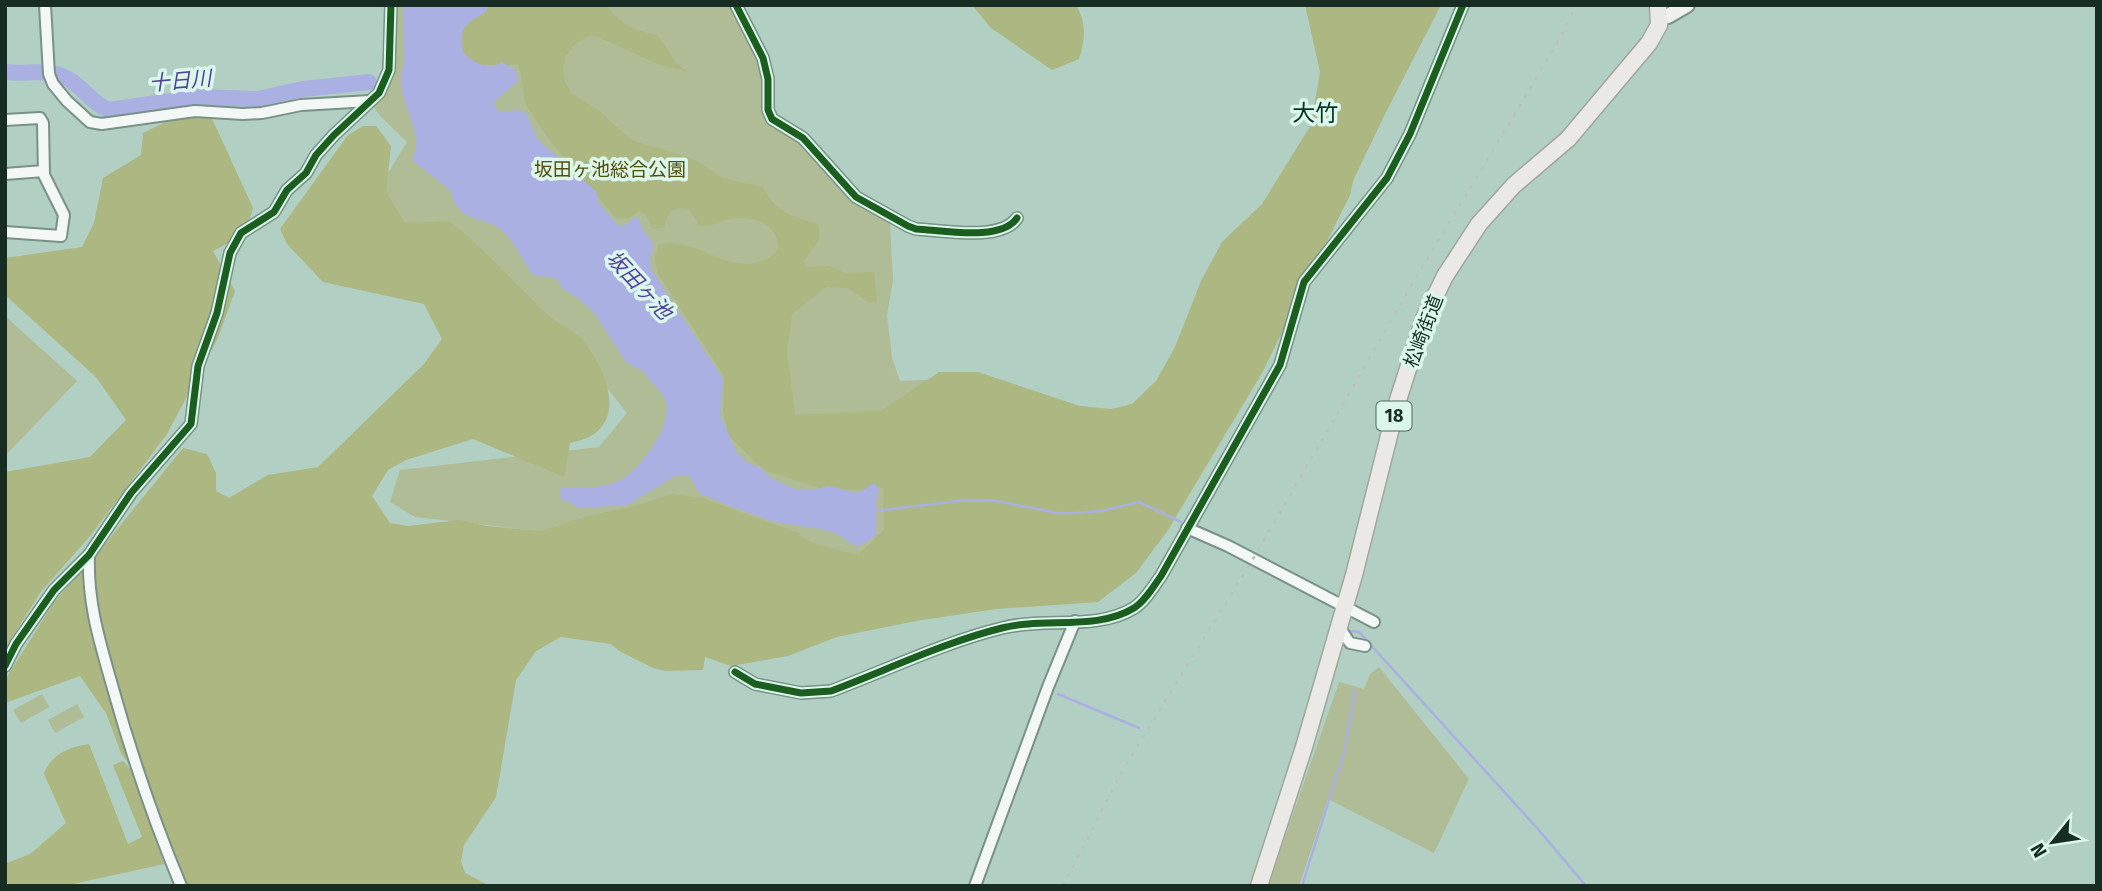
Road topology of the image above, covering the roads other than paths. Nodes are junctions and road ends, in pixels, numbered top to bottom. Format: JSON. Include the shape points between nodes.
{"nodes":[{"id":1,"x":45,"y":5,"type":"edge"},
{"id":2,"x":391,"y":5,"type":"edge"},
{"id":3,"x":736,"y":5,"type":"edge"},
{"id":4,"x":1463,"y":5,"type":"edge"},
{"id":5,"x":1687,"y":5,"type":"edge"},
{"id":6,"x":1659,"y":11,"type":"edge"},
{"id":7,"x":370,"y":101,"type":"junction"},
{"id":8,"x":5,"y":120,"type":"edge"},
{"id":9,"x":44,"y":171,"type":"junction"},
{"id":10,"x":5,"y":174,"type":"edge"},
{"id":11,"x":1017,"y":218,"type":"dead end"},
{"id":12,"x":5,"y":232,"type":"edge"},
{"id":13,"x":1187,"y":528,"type":"junction"},
{"id":14,"x":89,"y":555,"type":"junction"},
{"id":15,"x":1345,"y":606,"type":"junction"},
{"id":16,"x":1075,"y":621,"type":"junction"},
{"id":17,"x":1374,"y":622,"type":"dead end"},
{"id":18,"x":1339,"y":627,"type":"junction"},
{"id":19,"x":1364,"y":646,"type":"dead end"},
{"id":20,"x":5,"y":666,"type":"edge"},
{"id":21,"x":735,"y":672,"type":"dead end"},
{"id":22,"x":181,"y":886,"type":"edge"},
{"id":23,"x":975,"y":886,"type":"edge"},
{"id":24,"x":1259,"y":886,"type":"edge"}],
"edges":[{"from":1,"to":7,"type":"street","via":[[49,74],[90,122],[195,111],[262,113],[301,105]]},
{"from":2,"to":7,"type":"street","via":[[389,70]]},
{"from":3,"to":11,"type":"street","via":[[763,58],[770,117],[803,138],[856,197],[916,229],[992,232]]},
{"from":4,"to":13,"type":"street","via":[[1387,178],[1304,282],[1280,365]]},
{"from":5,"to":6,"type":"street","via":[[1668,16]]},
{"from":6,"to":15,"type":"main road","name":"松崎街道","number":"18","via":[[1656,33],[1623,75],[1568,139],[1514,185],[1479,224],[1445,276],[1424,319],[1398,400]]},
{"from":7,"to":14,"type":"street","via":[[316,155],[274,212],[241,233],[230,254],[217,313],[198,366],[191,424],[131,493]]},
{"from":8,"to":9,"type":"street","via":[[40,118]]},
{"from":9,"to":10,"type":"street"},
{"from":9,"to":12,"type":"street","via":[[64,215],[61,236]]},
{"from":13,"to":15,"type":"street"},
{"from":13,"to":16,"type":"street","via":[[1161,576],[1134,608],[1112,617]]},
{"from":14,"to":20,"type":"street","via":[[54,590]]},
{"from":14,"to":22,"type":"street","via":[[89,591],[97,631],[142,789]]},
{"from":15,"to":17,"type":"street"},
{"from":15,"to":18,"type":"main road","name":"松崎街道","number":"18"},
{"from":16,"to":21,"type":"street","via":[[1004,627],[831,691],[801,693],[755,684]]},
{"from":16,"to":23,"type":"street"},
{"from":18,"to":19,"type":"street","via":[[1350,643]]},
{"from":18,"to":24,"type":"main road","name":"松崎街道","number":"18"}]}
